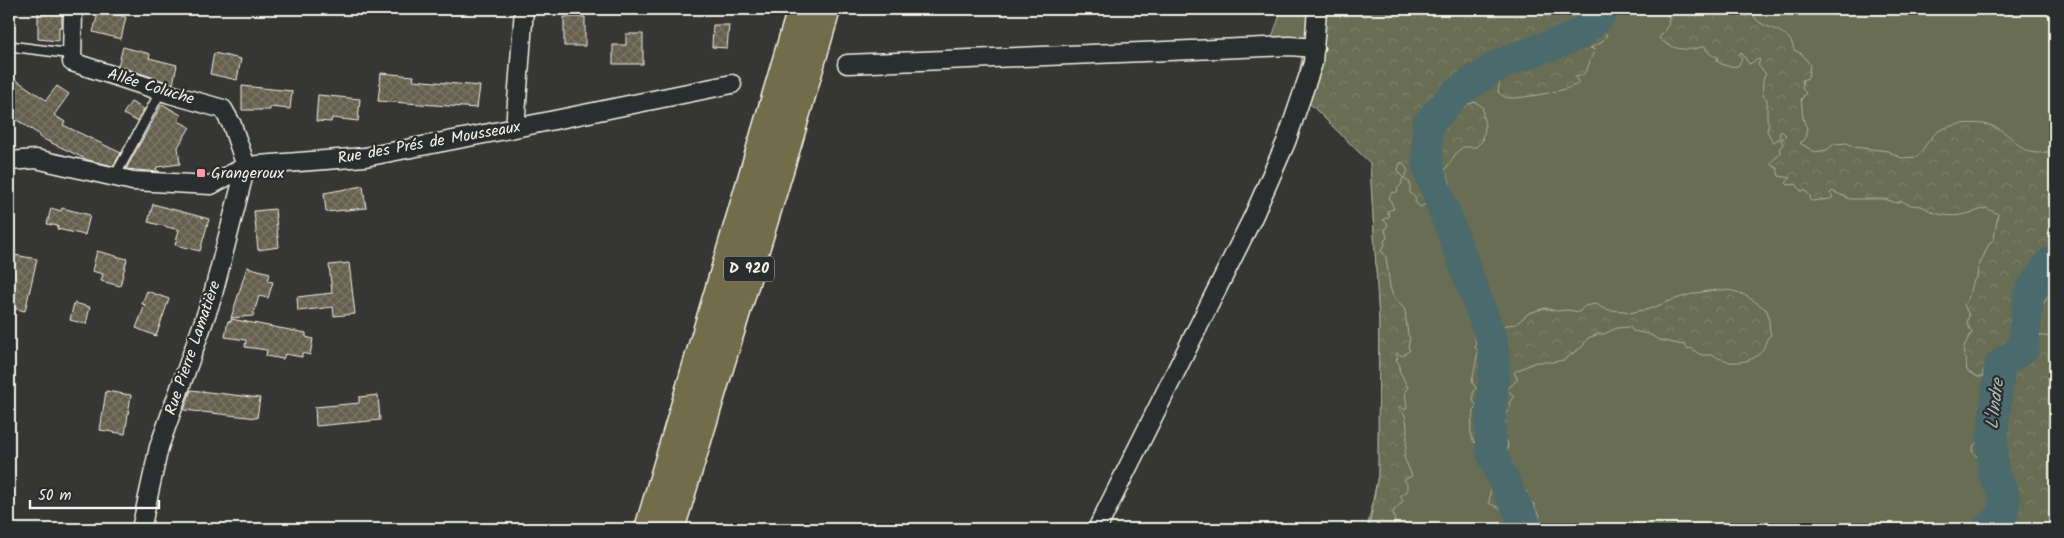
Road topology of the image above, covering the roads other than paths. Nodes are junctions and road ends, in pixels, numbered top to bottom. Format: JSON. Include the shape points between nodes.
{"nodes":[{"id":1,"x":73,"y":9,"type":"edge"},
{"id":2,"x":524,"y":9,"type":"edge"},
{"id":3,"x":802,"y":9,"type":"edge"},
{"id":4,"x":826,"y":9,"type":"edge"},
{"id":5,"x":1318,"y":9,"type":"edge"},
{"id":6,"x":9,"y":46,"type":"edge"},
{"id":7,"x":1315,"y":48,"type":"junction"},
{"id":8,"x":72,"y":54,"type":"junction"},
{"id":9,"x":847,"y":64,"type":"dead end"},
{"id":10,"x":732,"y":84,"type":"dead end"},
{"id":11,"x":161,"y":91,"type":"junction"},
{"id":12,"x":515,"y":128,"type":"junction"},
{"id":13,"x":9,"y":161,"type":"edge"},
{"id":14,"x":246,"y":166,"type":"junction"},
{"id":15,"x":115,"y":176,"type":"junction"},
{"id":16,"x":141,"y":529,"type":"edge"},
{"id":17,"x":649,"y":529,"type":"edge"},
{"id":18,"x":670,"y":529,"type":"edge"},
{"id":19,"x":1096,"y":529,"type":"edge"}],
"edges":[{"from":1,"to":8,"type":"street"},
{"from":2,"to":12,"type":"street"},
{"from":3,"to":17,"type":"highway","number":"D 920"},
{"from":4,"to":18,"type":"highway","number":"D 920"},
{"from":5,"to":7,"type":"street"},
{"from":6,"to":8,"type":"lane"},
{"from":7,"to":9,"type":"street","via":[[1290,46]]},
{"from":7,"to":19,"type":"street","via":[[1308,80],[1286,142],[1253,217]]},
{"from":8,"to":11,"type":"street","name":"Allée Coluche","via":[[72,62]]},
{"from":10,"to":12,"type":"street","name":"Rue des Prés de Mousseaux"},
{"from":11,"to":14,"type":"street","name":"Allée Coluche","via":[[223,109]]},
{"from":11,"to":15,"type":"lane"},
{"from":12,"to":14,"type":"street","name":"Rue des Prés de Mousseaux","via":[[365,157]]},
{"from":13,"to":15,"type":"street","name":"Rue des Prés de Mousseaux","via":[[36,160]]},
{"from":14,"to":15,"type":"street","name":"Rue des Prés de Mousseaux","via":[[211,185]]},
{"from":14,"to":16,"type":"street","name":"Rue Pierre Lamatière","via":[[212,298],[159,446]]}]}
